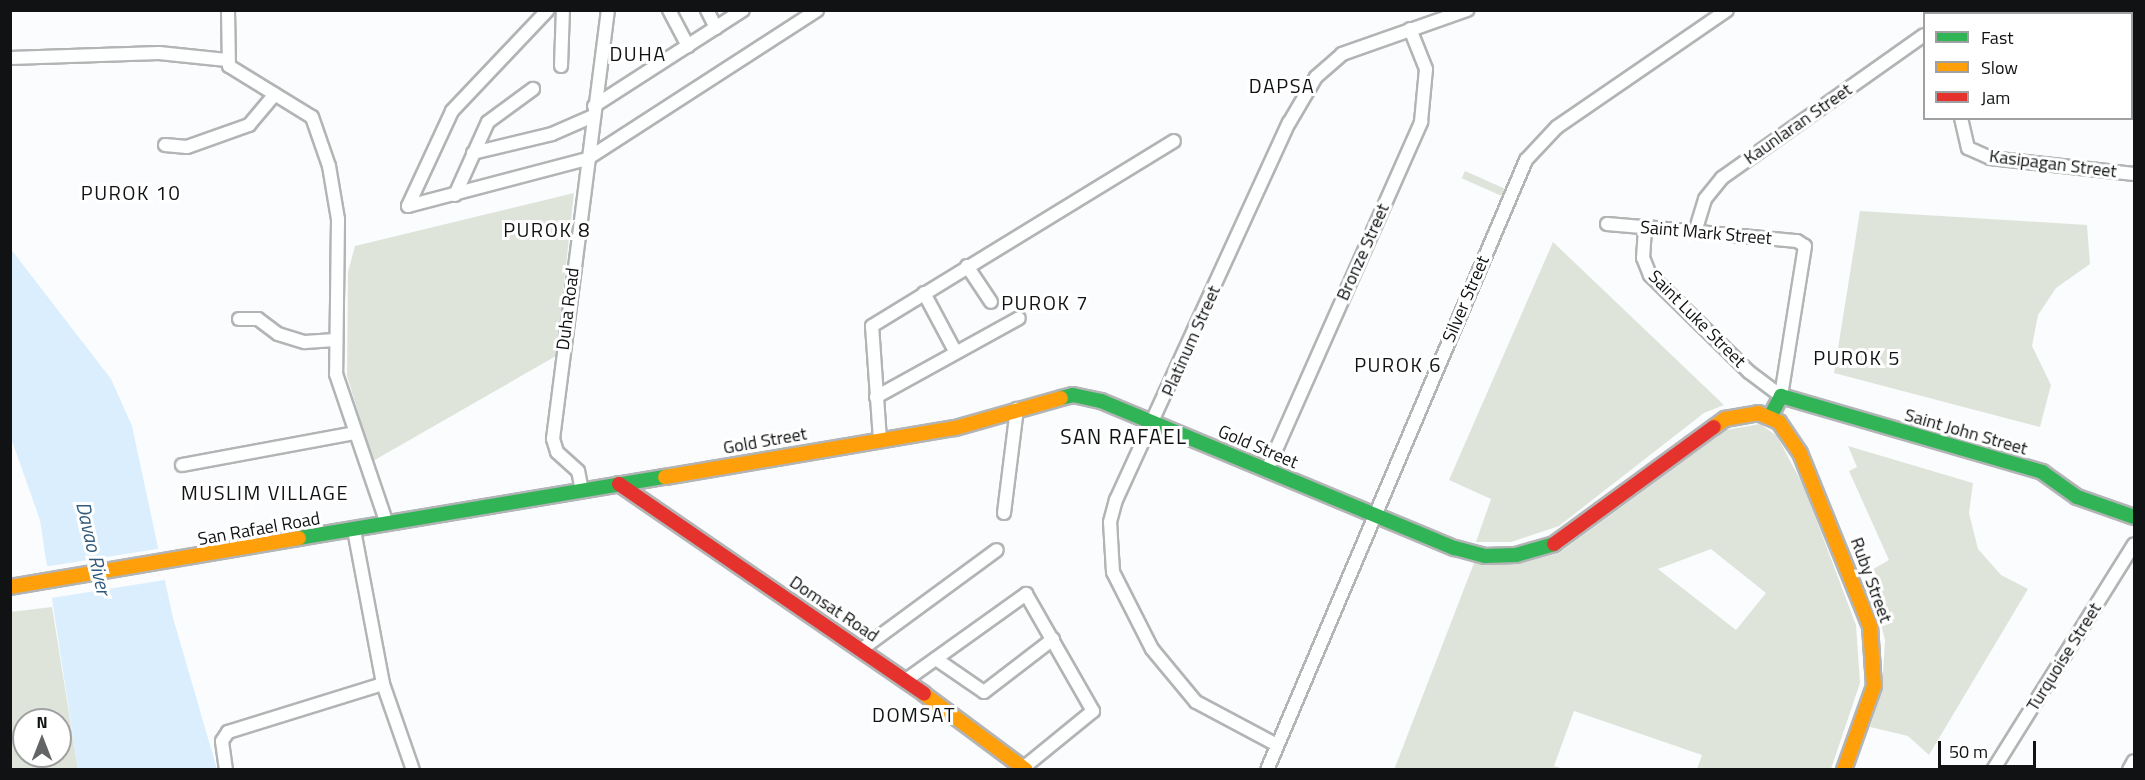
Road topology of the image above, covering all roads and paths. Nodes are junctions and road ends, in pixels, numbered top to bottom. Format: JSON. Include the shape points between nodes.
{"nodes":[{"id":1,"x":228,"y":10,"type":"edge"},
{"id":2,"x":548,"y":10,"type":"edge"},
{"id":3,"x":563,"y":10,"type":"edge"},
{"id":4,"x":608,"y":10,"type":"edge"},
{"id":5,"x":669,"y":10,"type":"edge"},
{"id":6,"x":707,"y":10,"type":"edge"},
{"id":7,"x":743,"y":10,"type":"edge"},
{"id":8,"x":817,"y":10,"type":"edge"},
{"id":9,"x":1467,"y":10,"type":"edge"},
{"id":10,"x":1727,"y":10,"type":"edge"},
{"id":11,"x":716,"y":28,"type":"junction"},
{"id":12,"x":1410,"y":29,"type":"junction"},
{"id":13,"x":1923,"y":36,"type":"edge"},
{"id":14,"x":688,"y":46,"type":"junction"},
{"id":15,"x":10,"y":58,"type":"edge"},
{"id":16,"x":227,"y":60,"type":"junction"},
{"id":17,"x":561,"y":66,"type":"dead end"},
{"id":18,"x":534,"y":89,"type":"dead end"},
{"id":19,"x":274,"y":94,"type":"junction"},
{"id":20,"x":594,"y":111,"type":"junction"},
{"id":21,"x":1961,"y":120,"type":"edge"},
{"id":22,"x":1173,"y":141,"type":"dead end"},
{"id":23,"x":165,"y":145,"type":"dead end"},
{"id":24,"x":473,"y":153,"type":"junction"},
{"id":25,"x":587,"y":159,"type":"junction"},
{"id":26,"x":2134,"y":174,"type":"edge"},
{"id":27,"x":455,"y":195,"type":"junction"},
{"id":28,"x":1607,"y":224,"type":"dead end"},
{"id":29,"x":1645,"y":227,"type":"junction"},
{"id":30,"x":1695,"y":232,"type":"junction"},
{"id":31,"x":967,"y":266,"type":"junction"},
{"id":32,"x":924,"y":293,"type":"junction"},
{"id":33,"x":991,"y":302,"type":"dead end"},
{"id":34,"x":1019,"y":318,"type":"dead end"},
{"id":35,"x":239,"y":319,"type":"dead end"},
{"id":36,"x":335,"y":340,"type":"junction"},
{"id":37,"x":956,"y":351,"type":"junction"},
{"id":38,"x":1781,"y":396,"type":"junction"},
{"id":39,"x":876,"y":397,"type":"junction"},
{"id":40,"x":1017,"y":409,"type":"junction"},
{"id":41,"x":1770,"y":417,"type":"junction"},
{"id":42,"x":1154,"y":422,"type":"junction"},
{"id":43,"x":356,"y":433,"type":"junction"},
{"id":44,"x":880,"y":440,"type":"junction"},
{"id":45,"x":182,"y":465,"type":"dead end"},
{"id":46,"x":1267,"y":470,"type":"junction"},
{"id":47,"x":619,"y":484,"type":"junction"},
{"id":48,"x":582,"y":491,"type":"junction"},
{"id":49,"x":1004,"y":513,"type":"dead end"},
{"id":50,"x":1373,"y":515,"type":"junction"},
{"id":51,"x":2134,"y":517,"type":"edge"},
{"id":52,"x":387,"y":524,"type":"junction"},
{"id":53,"x":354,"y":530,"type":"junction"},
{"id":54,"x":2134,"y":544,"type":"edge"},
{"id":55,"x":997,"y":550,"type":"dead end"},
{"id":56,"x":10,"y":587,"type":"edge"},
{"id":57,"x":1053,"y":639,"type":"junction"},
{"id":58,"x":862,"y":649,"type":"junction"},
{"id":59,"x":936,"y":659,"type":"junction"},
{"id":60,"x":906,"y":680,"type":"junction"},
{"id":61,"x":383,"y":684,"type":"junction"},
{"id":62,"x":1277,"y":745,"type":"junction"},
{"id":63,"x":2134,"y":761,"type":"edge"},
{"id":64,"x":1024,"y":769,"type":"edge"},
{"id":65,"x":226,"y":770,"type":"edge"},
{"id":66,"x":413,"y":770,"type":"edge"},
{"id":67,"x":1267,"y":770,"type":"edge"},
{"id":68,"x":1844,"y":770,"type":"edge"},
{"id":69,"x":1993,"y":770,"type":"edge"},
{"id":70,"x":2129,"y":770,"type":"edge"}],
"edges":[{"from":1,"to":16,"type":"street"},
{"from":2,"to":27,"type":"street","via":[[452,111],[408,206]]},
{"from":3,"to":17,"type":"street"},
{"from":4,"to":20,"type":"street","name":"Duha Road"},
{"from":5,"to":14,"type":"street"},
{"from":6,"to":11,"type":"street"},
{"from":7,"to":11,"type":"street"},
{"from":8,"to":25,"type":"street"},
{"from":9,"to":12,"type":"street","name":"Platinum Street"},
{"from":10,"to":50,"type":"street","name":"Silver Street","via":[[1557,127],[1534,148]]},
{"from":11,"to":14,"type":"street"},
{"from":12,"to":42,"type":"street","name":"Platinum Street","via":[[1342,54],[1316,77],[1289,123]]},
{"from":12,"to":46,"type":"street","name":"Bronze Street","via":[[1426,69],[1421,122]]},
{"from":13,"to":30,"type":"street","name":"Kaunlaran Street","via":[[1722,178],[1705,200]]},
{"from":14,"to":20,"type":"street"},
{"from":15,"to":16,"type":"street","via":[[159,53]]},
{"from":16,"to":19,"type":"street","via":[[239,76]]},
{"from":18,"to":24,"type":"street","via":[[488,122]]},
{"from":19,"to":23,"type":"street","via":[[249,124],[187,147]]},
{"from":19,"to":36,"type":"street","via":[[312,117],[329,166],[338,219]]},
{"from":20,"to":24,"type":"street","via":[[552,134]]},
{"from":20,"to":25,"type":"street","name":"Duha Road"},
{"from":21,"to":26,"type":"street","name":"Kasipagan Street","via":[[1968,148],[1990,158]]},
{"from":22,"to":31,"type":"street"},
{"from":24,"to":27,"type":"street"},
{"from":25,"to":27,"type":"street"},
{"from":25,"to":48,"type":"street","name":"Duha Road","via":[[553,439],[557,452],[578,471]]},
{"from":28,"to":29,"type":"street","name":"Saint Mark Street"},
{"from":29,"to":30,"type":"street","name":"Saint Mark Street"},
{"from":29,"to":38,"type":"street","name":"Saint Luke Street","via":[[1643,258],[1650,275],[1749,372]]},
{"from":30,"to":38,"type":"street","name":"Saint Mark Street","via":[[1805,246]]},
{"from":31,"to":32,"type":"street"},
{"from":31,"to":33,"type":"street"},
{"from":32,"to":37,"type":"street"},
{"from":32,"to":39,"type":"street","via":[[870,328]]},
{"from":34,"to":37,"type":"street"},
{"from":35,"to":36,"type":"street","via":[[258,320],[278,334],[304,342]]},
{"from":36,"to":43,"type":"street","via":[[336,374]]},
{"from":37,"to":39,"type":"street"},
{"from":38,"to":41,"type":"main road"},
{"from":38,"to":51,"type":"main road","name":"Saint John Street","via":[[2042,472],[2077,497]]},
{"from":39,"to":44,"type":"street"},
{"from":40,"to":42,"type":"main road","name":"Gold Street","via":[[1072,395]]},
{"from":40,"to":44,"type":"main road","name":"Gold Street","via":[[971,424]]},
{"from":40,"to":49,"type":"street"},
{"from":41,"to":50,"type":"main road","name":"Gold Street","via":[[1747,413],[1725,419],[1586,527],[1537,551],[1471,554]]},
{"from":41,"to":68,"type":"main road","name":"Ruby Street","via":[[1786,430],[1800,453],[1870,626],[1875,686]]},
{"from":42,"to":46,"type":"main road","name":"Gold Street"},
{"from":42,"to":62,"type":"street","name":"Platinum Street","via":[[1125,477],[1110,522],[1113,572],[1122,597],[1168,672],[1196,702]]},
{"from":43,"to":45,"type":"street"},
{"from":43,"to":52,"type":"street"},
{"from":44,"to":47,"type":"main road","name":"Gold Street"},
{"from":46,"to":50,"type":"main road","name":"Gold Street"},
{"from":47,"to":48,"type":"main road","name":"San Rafael Road"},
{"from":47,"to":58,"type":"main road","name":"Domsat Road"},
{"from":48,"to":52,"type":"main road","name":"San Rafael Road"},
{"from":50,"to":62,"type":"street","name":"Silver Street"},
{"from":52,"to":53,"type":"main road","name":"San Rafael Road"},
{"from":53,"to":56,"type":"main road","name":"San Rafael Road"},
{"from":53,"to":61,"type":"street"},
{"from":54,"to":69,"type":"street","name":"Turquoise Street"},
{"from":55,"to":58,"type":"street"},
{"from":57,"to":59,"type":"street","via":[[984,692]]},
{"from":57,"to":59,"type":"street","via":[[1026,594]]},
{"from":57,"to":64,"type":"street","via":[[1093,714]]},
{"from":58,"to":60,"type":"main road","name":"Domsat Road"},
{"from":59,"to":60,"type":"street"},
{"from":60,"to":64,"type":"main road","name":"Domsat Road"},
{"from":61,"to":65,"type":"street","via":[[228,732],[222,741]]},
{"from":61,"to":66,"type":"street"},
{"from":62,"to":67,"type":"street","name":"Silver Street"},
{"from":63,"to":70,"type":"street"}]}
